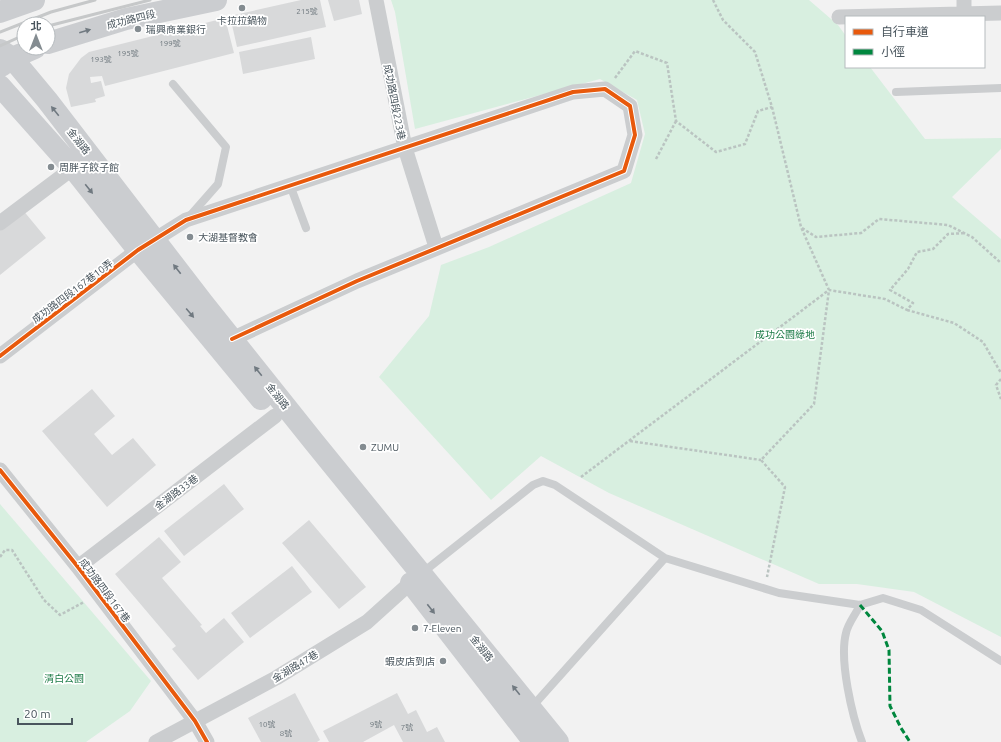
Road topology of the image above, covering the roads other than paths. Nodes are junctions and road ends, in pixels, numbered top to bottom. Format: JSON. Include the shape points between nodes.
{"nodes":[{"id":1,"x":34,"y":0,"type":"edge"},
{"id":2,"x":216,"y":0,"type":"edge"},
{"id":3,"x":376,"y":0,"type":"edge"},
{"id":4,"x":964,"y":7,"type":"edge"},
{"id":5,"x":0,"y":12,"type":"edge"},
{"id":6,"x":852,"y":16,"type":"edge"},
{"id":7,"x":839,"y":17,"type":"dead end"},
{"id":8,"x":845,"y":17,"type":"edge"},
{"id":9,"x":999,"y":17,"type":"edge"},
{"id":10,"x":56,"y":41,"type":"edge"},
{"id":11,"x":16,"y":54,"type":"edge"},
{"id":12,"x":4,"y":58,"type":"edge"},
{"id":13,"x":173,"y":84,"type":"dead end"},
{"id":14,"x":0,"y":86,"type":"edge"},
{"id":15,"x":1001,"y":88,"type":"edge"},
{"id":16,"x":896,"y":92,"type":"dead end"},
{"id":17,"x":405,"y":148,"type":"junction"},
{"id":18,"x":73,"y":168,"type":"junction"},
{"id":19,"x":290,"y":185,"type":"junction"},
{"id":20,"x":186,"y":220,"type":"junction"},
{"id":21,"x":0,"y":223,"type":"edge"},
{"id":22,"x":306,"y":228,"type":"dead end"},
{"id":23,"x":146,"y":245,"type":"junction"},
{"id":24,"x":436,"y":247,"type":"junction"},
{"id":25,"x":232,"y":339,"type":"junction"},
{"id":26,"x":0,"y":356,"type":"edge"},
{"id":27,"x":275,"y":416,"type":"junction"},
{"id":28,"x":0,"y":470,"type":"edge"},
{"id":29,"x":665,"y":558,"type":"junction"},
{"id":30,"x":78,"y":567,"type":"junction"},
{"id":31,"x":416,"y":578,"type":"junction"},
{"id":32,"x":860,"y":605,"type":"junction"},
{"id":33,"x":1001,"y":661,"type":"edge"},
{"id":34,"x":531,"y":709,"type":"junction"},
{"id":35,"x":195,"y":721,"type":"junction"},
{"id":36,"x":546,"y":740,"type":"edge"},
{"id":37,"x":156,"y":742,"type":"edge"},
{"id":38,"x":207,"y":742,"type":"edge"},
{"id":39,"x":862,"y":742,"type":"edge"}],
"edges":[{"from":1,"to":5,"type":"main road"},
{"from":10,"to":2,"type":"main road","name":"成功路四段","one_way":true,"via":[[126,19]]},
{"from":3,"to":17,"type":"street","name":"成功路四段223巷"},
{"from":4,"to":6,"type":"street"},
{"from":4,"to":9,"type":"street"},
{"from":7,"to":8,"type":"street"},
{"from":11,"to":12,"type":"main road"},
{"from":23,"to":12,"type":"main road","name":"金湖路","one_way":true,"via":[[93,158]]},
{"from":13,"to":20,"type":"lane","via":[[226,147],[218,184]]},
{"from":14,"to":18,"type":"main road","name":"金湖路"},
{"from":15,"to":16,"type":"lane"},
{"from":17,"to":19,"type":"street","name":"成功路四段167巷10弄"},
{"from":17,"to":24,"type":"street","name":"成功路四段223巷"},
{"from":17,"to":24,"type":"street","name":"成功路四段167巷10弄","via":[[573,92],[605,90],[630,106],[635,135],[624,171]]},
{"from":18,"to":21,"type":"street"},
{"from":18,"to":23,"type":"main road","name":"金湖路","one_way":true},
{"from":19,"to":20,"type":"street","name":"成功路四段167巷10弄"},
{"from":19,"to":22,"type":"lane"},
{"from":20,"to":23,"type":"street","name":"成功路四段167巷10弄"},
{"from":25,"to":23,"type":"main road","name":"金湖路","one_way":true},
{"from":23,"to":26,"type":"street","name":"成功路四段167巷10弄"},
{"from":23,"to":27,"type":"main road","name":"金湖路","one_way":true},
{"from":24,"to":25,"type":"street","via":[[344,286]]},
{"from":31,"to":25,"type":"main road","name":"金湖路","one_way":true},
{"from":27,"to":30,"type":"street","name":"金湖路33巷"},
{"from":27,"to":31,"type":"main road","name":"金湖路"},
{"from":28,"to":30,"type":"street","name":"成功路四段167巷"},
{"from":29,"to":31,"type":"lane","via":[[555,485],[543,480],[533,485]]},
{"from":29,"to":32,"type":"lane","via":[[779,593]]},
{"from":29,"to":34,"type":"lane"},
{"from":30,"to":35,"type":"street","name":"成功路四段167巷"},
{"from":34,"to":31,"type":"main road","name":"金湖路","one_way":true},
{"from":31,"to":35,"type":"street","name":"金湖路47巷","via":[[367,622],[276,678]]},
{"from":31,"to":36,"type":"main road","name":"金湖路","one_way":true},
{"from":32,"to":33,"type":"lane","via":[[884,598],[921,610]]},
{"from":32,"to":39,"type":"lane","via":[[846,632],[844,653],[845,677]]},
{"from":34,"to":36,"type":"main road","name":"金湖路"},
{"from":35,"to":37,"type":"street","name":"金湖路47巷"},
{"from":35,"to":38,"type":"street","name":"成功路四段167巷"}]}
